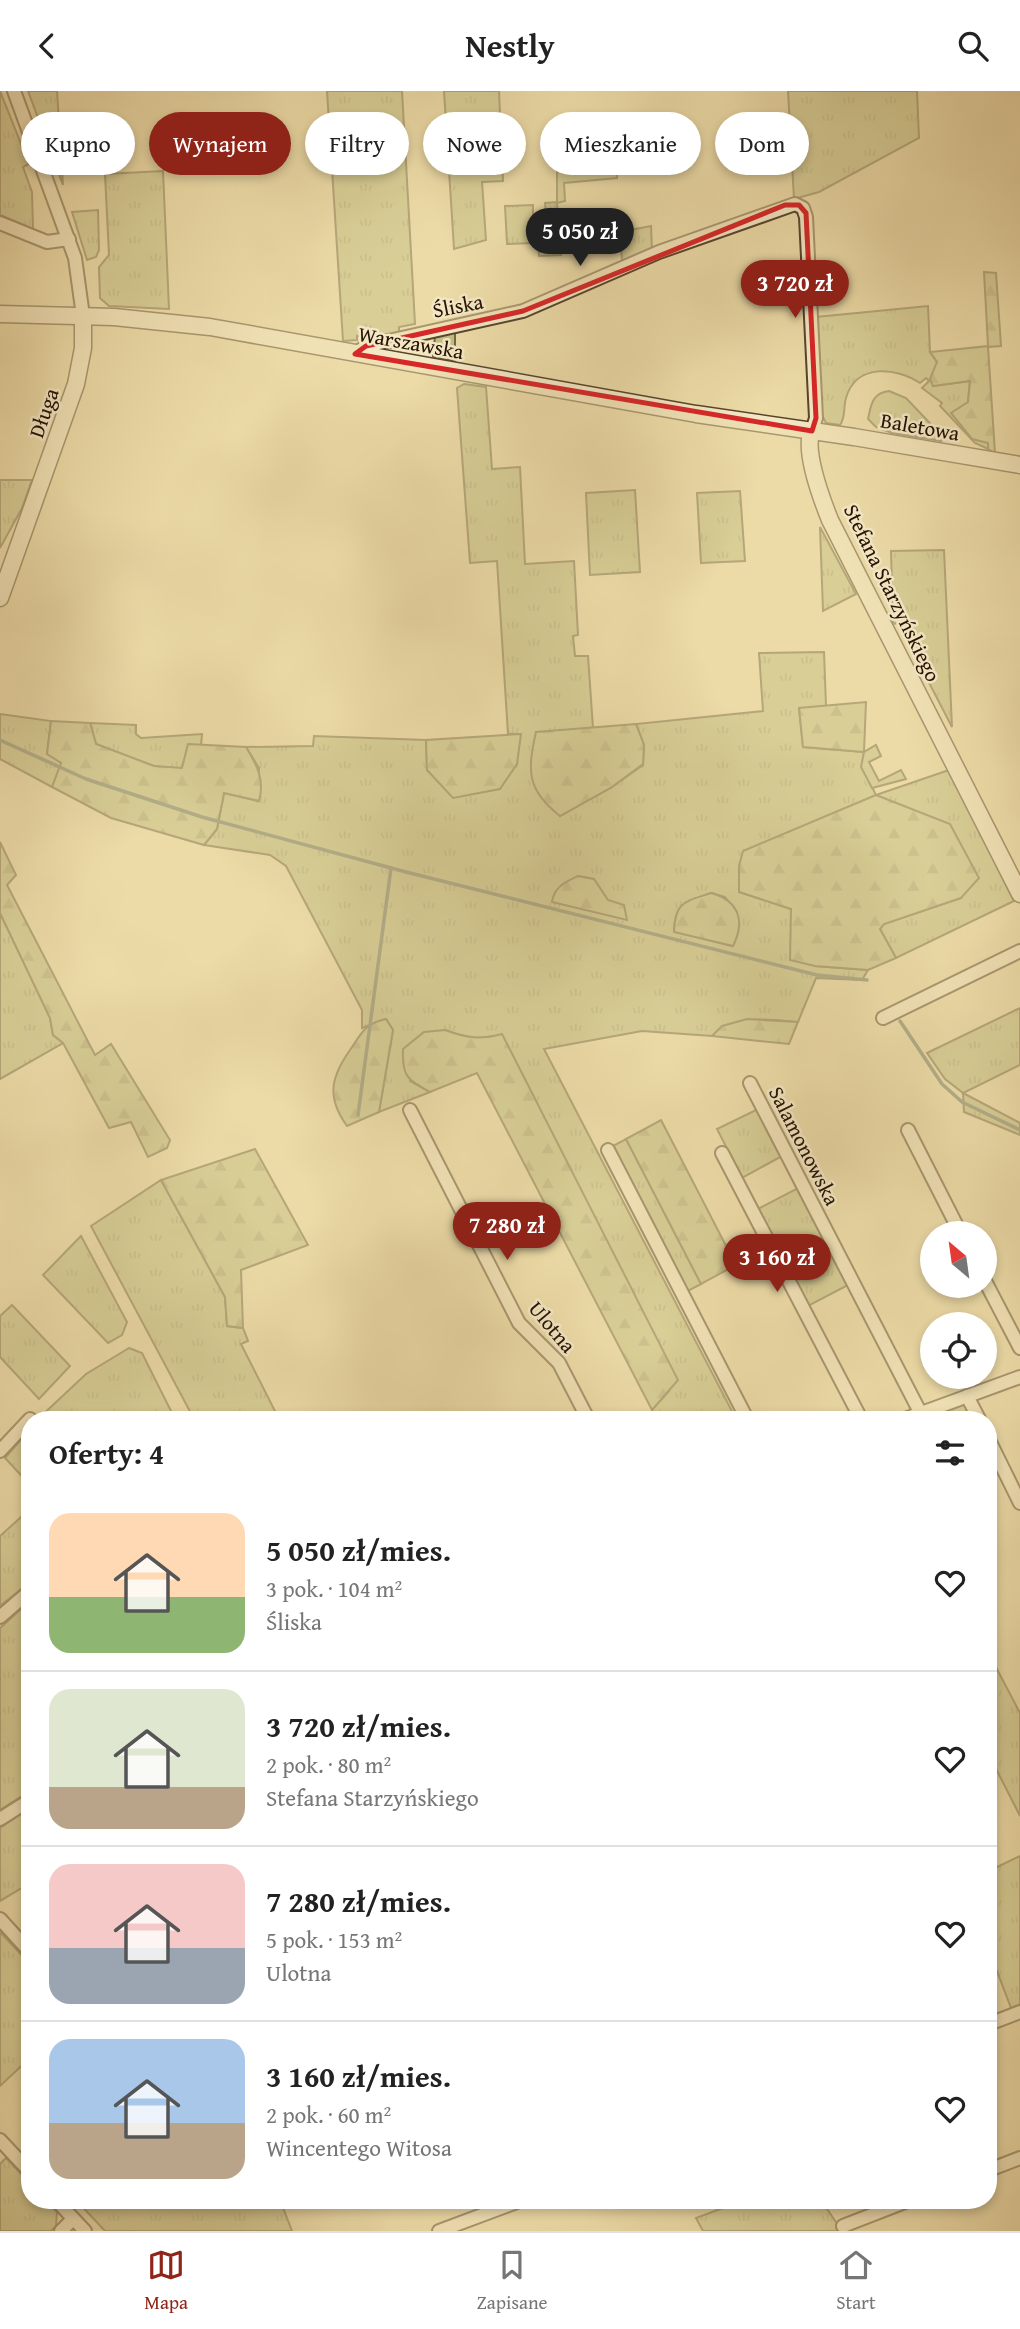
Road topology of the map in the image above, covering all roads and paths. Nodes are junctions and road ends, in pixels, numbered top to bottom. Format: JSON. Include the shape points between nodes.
{"nodes":[{"id":1,"x":14,"y":91,"type":"edge"},
{"id":2,"x":803,"y":208,"type":"joint"},
{"id":3,"x":0,"y":223,"type":"edge"},
{"id":4,"x":69,"y":239,"type":"junction"},
{"id":5,"x":0,"y":314,"type":"edge"},
{"id":6,"x":83,"y":316,"type":"junction"},
{"id":7,"x":355,"y":354,"type":"junction"},
{"id":8,"x":812,"y":431,"type":"junction"},
{"id":9,"x":1020,"y":465,"type":"edge"},
{"id":10,"x":0,"y":599,"type":"edge"},
{"id":11,"x":1020,"y":894,"type":"edge"},
{"id":12,"x":1020,"y":951,"type":"edge"},
{"id":13,"x":883,"y":1018,"type":"dead end"},
{"id":14,"x":750,"y":1083,"type":"dead end"},
{"id":15,"x":410,"y":1111,"type":"dead end"},
{"id":16,"x":908,"y":1130,"type":"dead end"},
{"id":17,"x":608,"y":1150,"type":"dead end"},
{"id":18,"x":722,"y":1153,"type":"dead end"},
{"id":19,"x":954,"y":1221,"type":"edge"},
{"id":20,"x":994,"y":1299,"type":"edge"},
{"id":21,"x":1020,"y":1348,"type":"edge"},
{"id":22,"x":1020,"y":1377,"type":"edge"},
{"id":23,"x":967,"y":1397,"type":"junction"},
{"id":24,"x":585,"y":1411,"type":"edge"},
{"id":25,"x":743,"y":1411,"type":"edge"},
{"id":26,"x":857,"y":1411,"type":"edge"},
{"id":27,"x":920,"y":1411,"type":"edge"},
{"id":28,"x":927,"y":1411,"type":"edge"},
{"id":29,"x":975,"y":1411,"type":"edge"},
{"id":30,"x":21,"y":1429,"type":"edge"},
{"id":31,"x":0,"y":1451,"type":"edge"},
{"id":32,"x":997,"y":1456,"type":"edge"},
{"id":33,"x":1020,"y":1503,"type":"edge"},
{"id":34,"x":21,"y":1599,"type":"edge"},
{"id":35,"x":0,"y":1617,"type":"edge"},
{"id":36,"x":21,"y":1806,"type":"edge"},
{"id":37,"x":0,"y":1819,"type":"edge"},
{"id":38,"x":0,"y":1919,"type":"edge"},
{"id":39,"x":21,"y":1942,"type":"edge"},
{"id":40,"x":1020,"y":2013,"type":"edge"},
{"id":41,"x":997,"y":2021,"type":"edge"},
{"id":42,"x":0,"y":2140,"type":"edge"},
{"id":43,"x":1020,"y":2158,"type":"edge"},
{"id":44,"x":21,"y":2162,"type":"edge"},
{"id":45,"x":997,"y":2167,"type":"edge"},
{"id":46,"x":64,"y":2209,"type":"edge"},
{"id":47,"x":498,"y":2209,"type":"edge"},
{"id":48,"x":887,"y":2209,"type":"edge"},
{"id":49,"x":73,"y":2219,"type":"junction"},
{"id":50,"x":843,"y":2225,"type":"dead end"},
{"id":51,"x":61,"y":2231,"type":"edge"},
{"id":52,"x":85,"y":2231,"type":"edge"},
{"id":53,"x":439,"y":2231,"type":"edge"}],
"edges":[{"from":1,"to":4,"type":"street"},
{"from":2,"to":7,"type":"street","name":"Śliska","via":[[785,205],[715,230],[523,311],[366,346]]},
{"from":2,"to":8,"type":"street","name":"Stefana Starzyńskiego","via":[[816,418]]},
{"from":3,"to":4,"type":"street","via":[[47,242]]},
{"from":4,"to":6,"type":"street"},
{"from":5,"to":6,"type":"street","name":"Warszawska"},
{"from":6,"to":7,"type":"street","name":"Warszawska","via":[[210,327]]},
{"from":6,"to":10,"type":"street","name":"Długa","via":[[76,384]]},
{"from":7,"to":8,"type":"street","name":"Warszawska"},
{"from":8,"to":9,"type":"street","name":"Baletowa"},
{"from":8,"to":11,"type":"street","name":"Stefana Starzyńskiego","via":[[810,453],[830,520]]},
{"from":12,"to":13,"type":"street"},
{"from":14,"to":27,"type":"street","name":"Salamonowska"},
{"from":15,"to":24,"type":"street","name":"Ulotna","via":[[519,1323],[559,1363]]},
{"from":16,"to":19,"type":"street"},
{"from":17,"to":25,"type":"street"},
{"from":18,"to":26,"type":"street"},
{"from":20,"to":21,"type":"street"},
{"from":22,"to":23,"type":"street"},
{"from":23,"to":28,"type":"street"},
{"from":23,"to":29,"type":"street"},
{"from":30,"to":31,"type":"street"},
{"from":32,"to":33,"type":"street"},
{"from":34,"to":35,"type":"street"},
{"from":36,"to":37,"type":"street"},
{"from":38,"to":39,"type":"street"},
{"from":40,"to":41,"type":"street"},
{"from":42,"to":44,"type":"street"},
{"from":43,"to":45,"type":"street"},
{"from":46,"to":49,"type":"street"},
{"from":47,"to":53,"type":"street"},
{"from":48,"to":50,"type":"street"},
{"from":49,"to":51,"type":"street"},
{"from":49,"to":52,"type":"street"}]}
